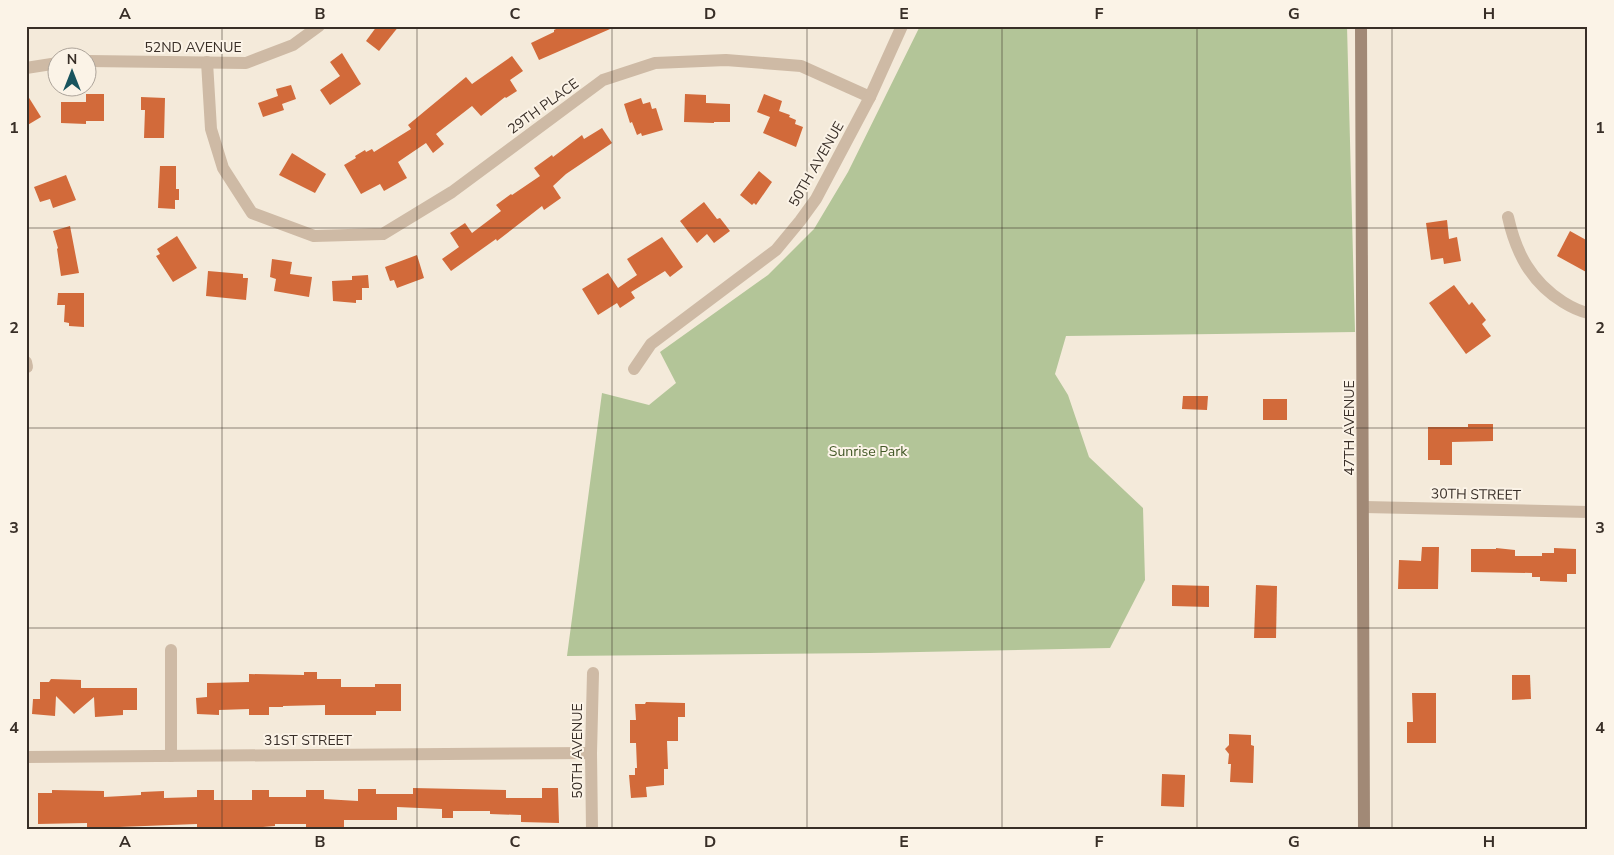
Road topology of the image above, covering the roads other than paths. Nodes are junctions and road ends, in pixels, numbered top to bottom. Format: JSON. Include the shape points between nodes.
{"nodes":[{"id":1,"x":319,"y":26,"type":"edge"},
{"id":2,"x":902,"y":26,"type":"edge"},
{"id":3,"x":1361,"y":26,"type":"edge"},
{"id":4,"x":98,"y":61,"type":"edge"},
{"id":5,"x":207,"y":62,"type":"junction"},
{"id":6,"x":48,"y":65,"type":"edge"},
{"id":7,"x":26,"y":68,"type":"edge"},
{"id":8,"x":870,"y":98,"type":"junction"},
{"id":9,"x":1508,"y":217,"type":"dead end"},
{"id":10,"x":1588,"y":313,"type":"edge"},
{"id":11,"x":26,"y":362,"type":"edge"},
{"id":12,"x":27,"y":367,"type":"edge"},
{"id":13,"x":634,"y":369,"type":"dead end"},
{"id":14,"x":1364,"y":507,"type":"junction"},
{"id":15,"x":1588,"y":512,"type":"edge"},
{"id":16,"x":171,"y":650,"type":"dead end"},
{"id":17,"x":593,"y":673,"type":"dead end"},
{"id":18,"x":591,"y":753,"type":"junction"},
{"id":19,"x":26,"y":756,"type":"edge"},
{"id":20,"x":171,"y":756,"type":"junction"},
{"id":21,"x":592,"y":829,"type":"edge"},
{"id":22,"x":1364,"y":829,"type":"edge"}],
"edges":[{"from":1,"to":5,"type":"street","name":"52ND AVENUE","via":[[293,45],[246,63]]},
{"from":2,"to":8,"type":"street","name":"50TH AVENUE"},
{"from":3,"to":14,"type":"street","name":"47TH AVENUE"},
{"from":4,"to":5,"type":"street","name":"52ND AVENUE"},
{"from":5,"to":8,"type":"street","name":"29TH PLACE","via":[[211,129],[223,168],[252,213],[314,236],[383,234],[452,192],[602,80],[655,63],[726,60],[801,66]]},
{"from":6,"to":7,"type":"street"},
{"from":8,"to":13,"type":"street","name":"50TH AVENUE","via":[[816,199],[776,250],[651,344]]},
{"from":9,"to":10,"type":"street","via":[[1519,255],[1538,283],[1562,302]]},
{"from":11,"to":12,"type":"street"},
{"from":14,"to":15,"type":"street","name":"30TH STREET"},
{"from":14,"to":22,"type":"street","name":"47TH AVENUE"},
{"from":16,"to":20,"type":"street"},
{"from":17,"to":18,"type":"street","name":"50TH AVENUE"},
{"from":18,"to":20,"type":"street","name":"31ST STREET"},
{"from":18,"to":21,"type":"street","name":"50TH AVENUE"},
{"from":19,"to":20,"type":"street","name":"31ST STREET"}]}
